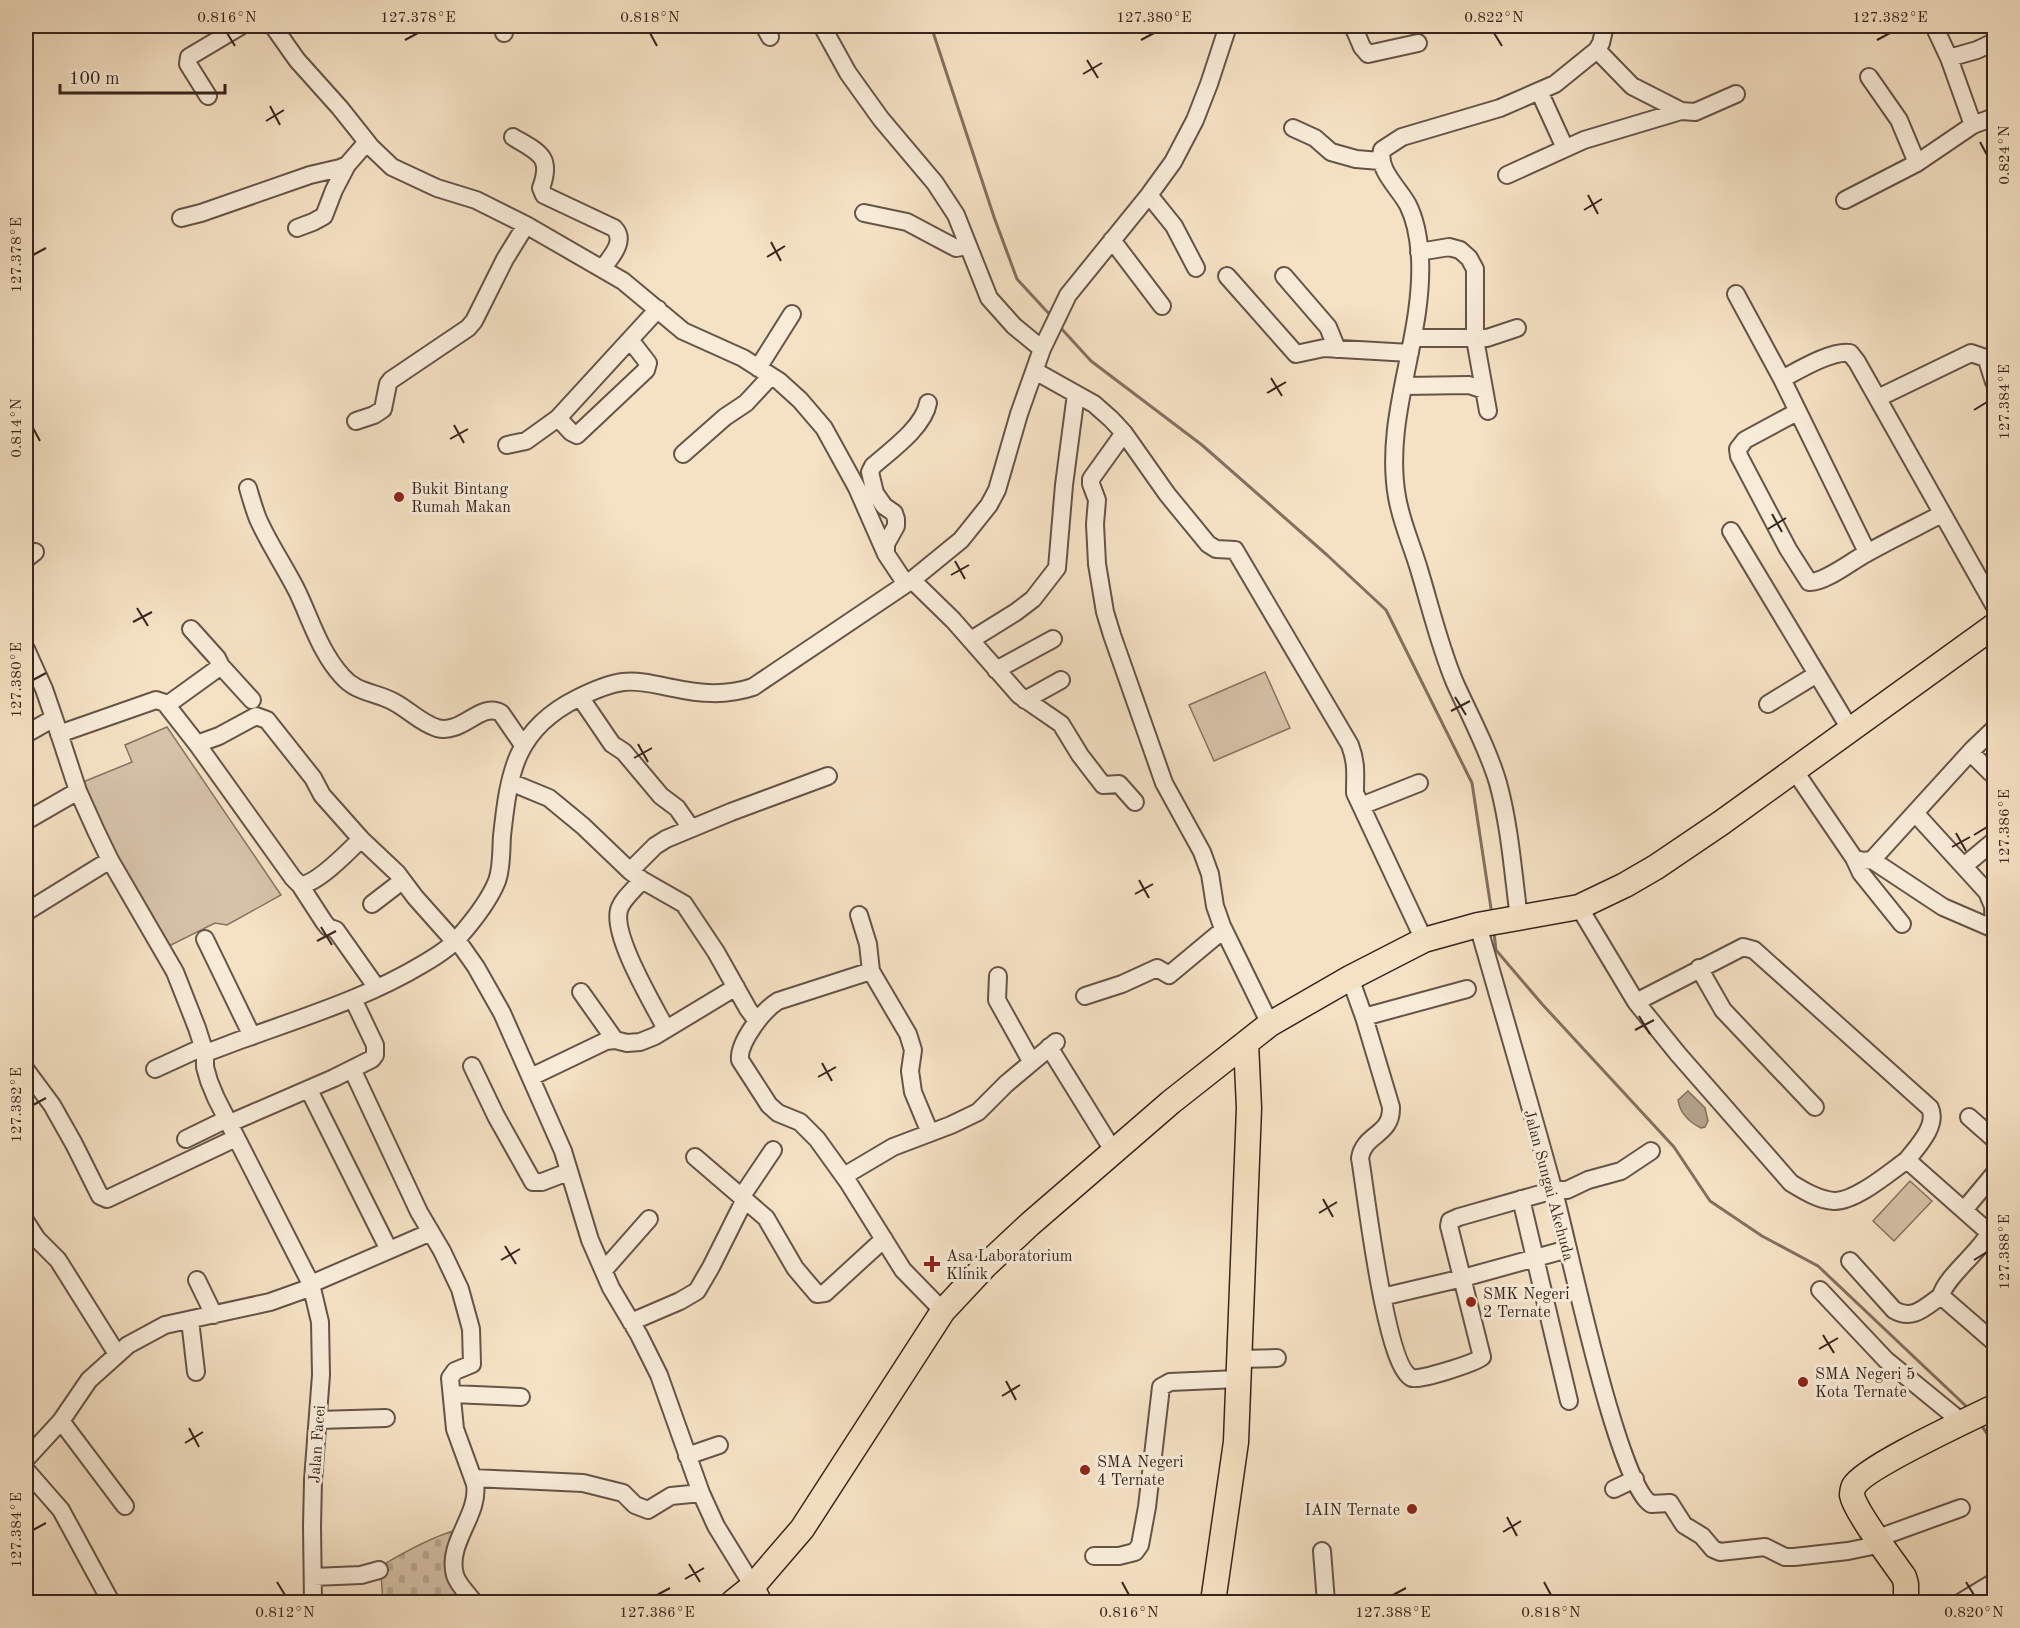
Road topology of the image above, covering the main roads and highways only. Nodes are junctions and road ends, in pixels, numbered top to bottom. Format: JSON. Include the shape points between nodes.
{"nodes":[{"id":1,"x":1995,"y":626,"type":"edge"},
{"id":2,"x":1246,"y":1043,"type":"junction"},
{"id":3,"x":1993,"y":1408,"type":"edge"},
{"id":4,"x":757,"y":1594,"type":"edge"},
{"id":5,"x":733,"y":1602,"type":"edge"},
{"id":6,"x":1213,"y":1602,"type":"edge"},
{"id":7,"x":1906,"y":1602,"type":"edge"}],
"edges":[{"from":1,"to":2,"type":"highway","via":[[1656,867],[1605,896],[1579,907],[1480,925],[1424,940],[1270,1024]]},
{"from":2,"to":4,"type":"highway","via":[[1030,1224],[943,1311]]},
{"from":2,"to":6,"type":"highway","via":[[1249,1108],[1236,1442]]},
{"from":3,"to":7,"type":"highway","via":[[1890,1460],[1853,1486],[1858,1509],[1904,1576]]},
{"from":4,"to":5,"type":"highway"}]}
